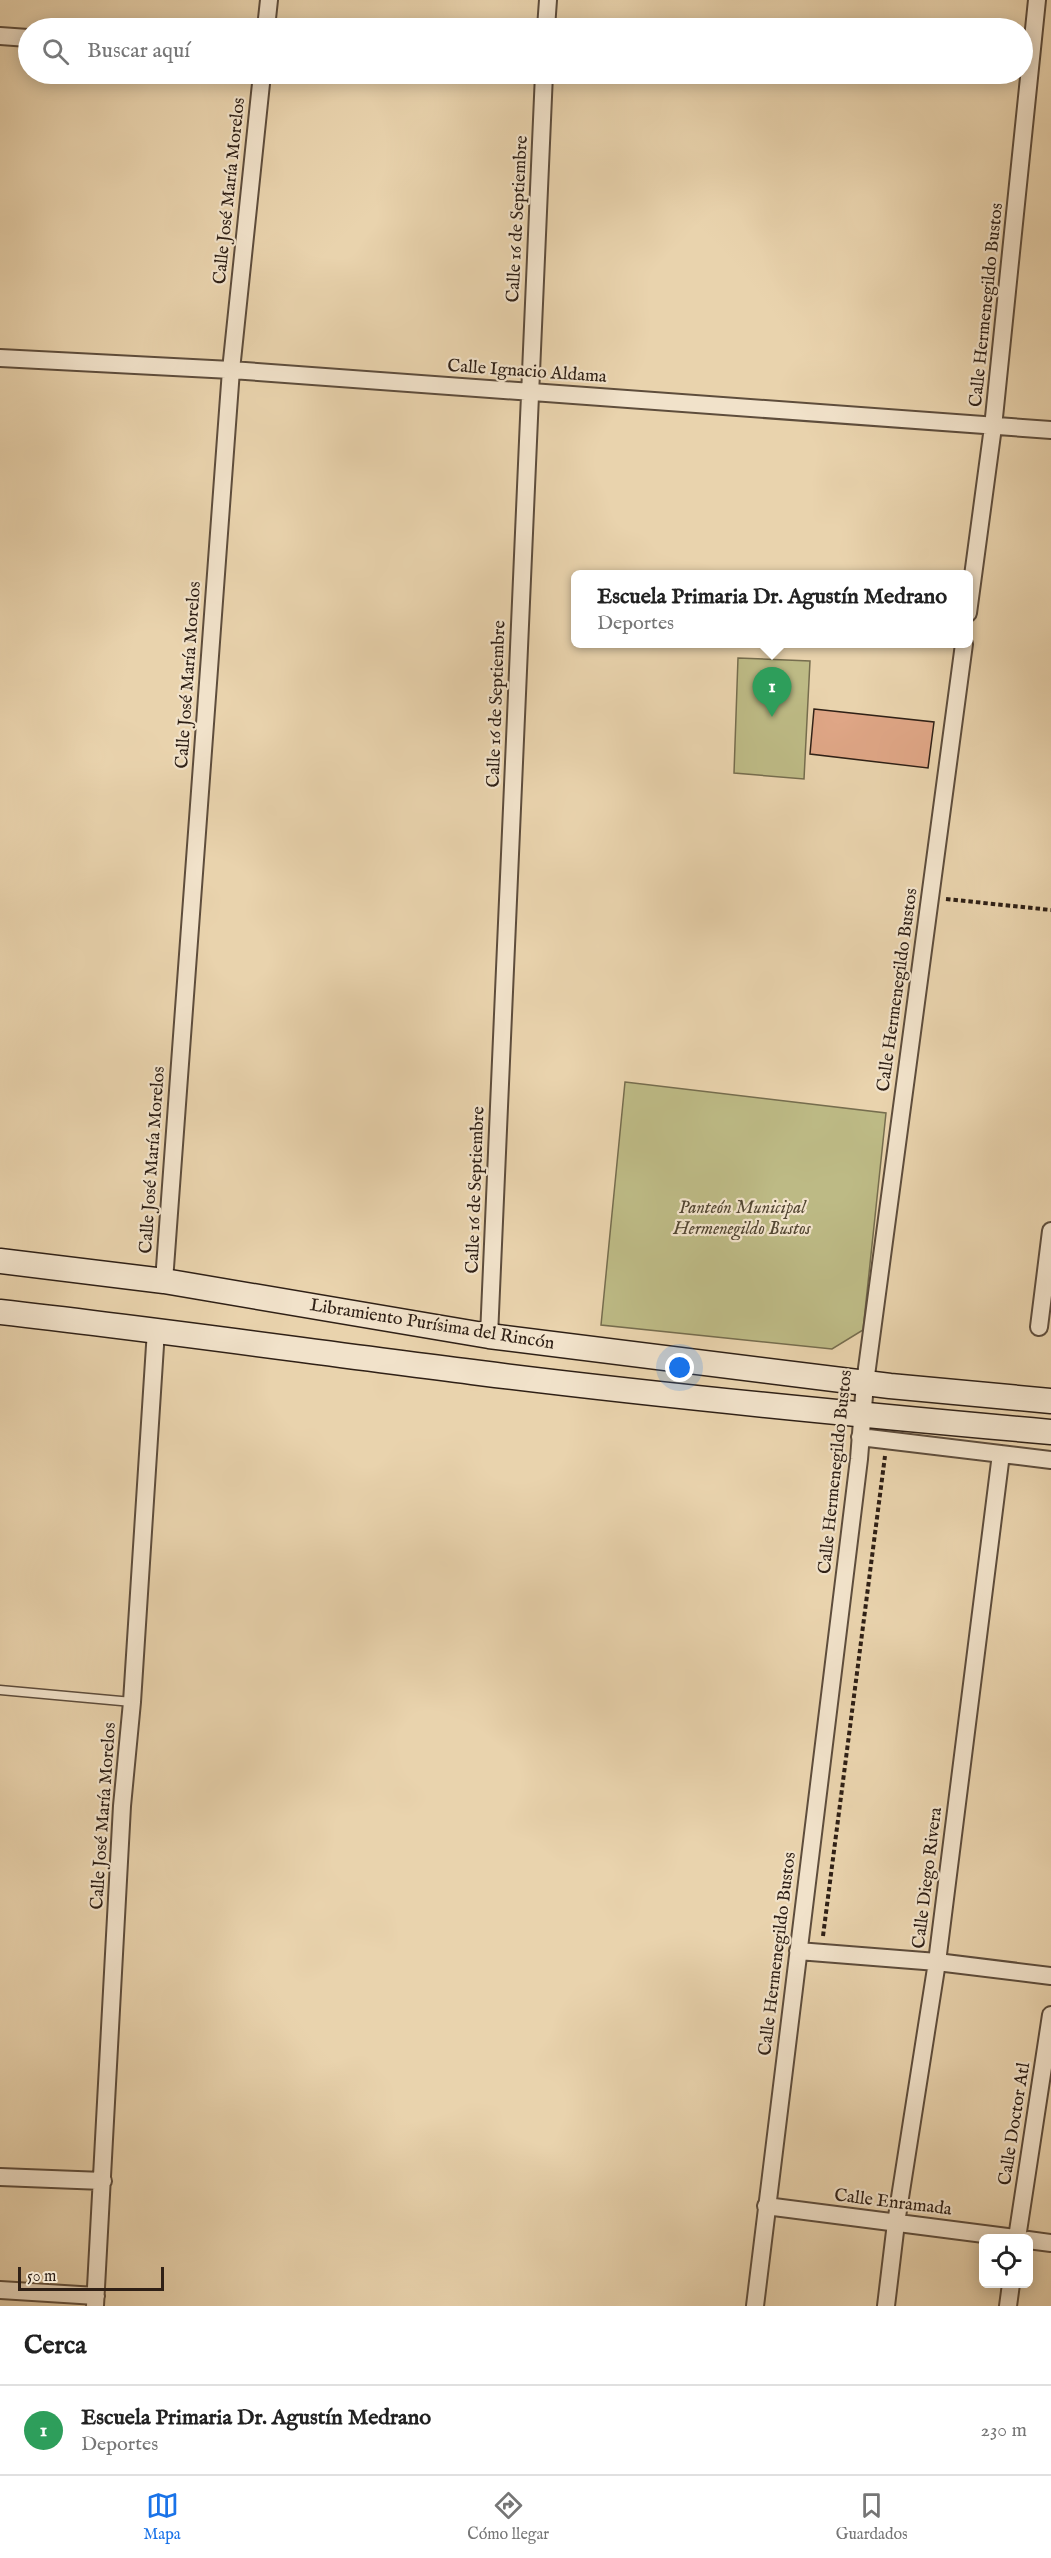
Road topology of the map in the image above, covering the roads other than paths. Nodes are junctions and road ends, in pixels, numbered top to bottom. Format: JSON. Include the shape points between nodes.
{"nodes":[{"id":1,"x":269,"y":0,"type":"edge"},
{"id":2,"x":548,"y":0,"type":"edge"},
{"id":3,"x":1036,"y":0,"type":"edge"},
{"id":4,"x":267,"y":18,"type":"edge"},
{"id":5,"x":547,"y":18,"type":"edge"},
{"id":6,"x":1033,"y":30,"type":"edge"},
{"id":7,"x":0,"y":36,"type":"edge"},
{"id":8,"x":18,"y":37,"type":"edge"},
{"id":9,"x":261,"y":84,"type":"edge"},
{"id":10,"x":544,"y":84,"type":"edge"},
{"id":11,"x":1028,"y":84,"type":"edge"},
{"id":12,"x":0,"y":358,"type":"edge"},
{"id":13,"x":231,"y":370,"type":"junction"},
{"id":14,"x":530,"y":392,"type":"junction"},
{"id":15,"x":993,"y":427,"type":"junction"},
{"id":16,"x":1051,"y":430,"type":"edge"},
{"id":17,"x":973,"y":582,"type":"edge"},
{"id":18,"x":963,"y":648,"type":"edge"},
{"id":19,"x":1051,"y":1231,"type":"edge"},
{"id":20,"x":0,"y":1261,"type":"edge"},
{"id":21,"x":164,"y":1281,"type":"junction"},
{"id":22,"x":0,"y":1312,"type":"edge"},
{"id":23,"x":1039,"y":1327,"type":"dead end"},
{"id":24,"x":156,"y":1330,"type":"junction"},
{"id":25,"x":489,"y":1336,"type":"junction"},
{"id":26,"x":865,"y":1383,"type":"junction"},
{"id":27,"x":1051,"y":1401,"type":"edge"},
{"id":28,"x":861,"y":1426,"type":"junction"},
{"id":29,"x":1051,"y":1432,"type":"edge"},
{"id":30,"x":1001,"y":1454,"type":"junction"},
{"id":31,"x":1051,"y":1460,"type":"edge"},
{"id":32,"x":0,"y":1690,"type":"edge"},
{"id":33,"x":132,"y":1702,"type":"junction"},
{"id":34,"x":798,"y":1951,"type":"junction"},
{"id":35,"x":937,"y":1962,"type":"junction"},
{"id":36,"x":1051,"y":1976,"type":"edge"},
{"id":37,"x":1051,"y":2015,"type":"edge"},
{"id":38,"x":0,"y":2177,"type":"edge"},
{"id":39,"x":103,"y":2181,"type":"junction"},
{"id":40,"x":766,"y":2206,"type":"junction"},
{"id":41,"x":897,"y":2223,"type":"junction"},
{"id":42,"x":984,"y":2234,"type":"edge"},
{"id":43,"x":1017,"y":2234,"type":"edge"},
{"id":44,"x":1033,"y":2241,"type":"edge"},
{"id":45,"x":1051,"y":2243,"type":"edge"},
{"id":46,"x":1010,"y":2288,"type":"edge"},
{"id":47,"x":0,"y":2290,"type":"edge"},
{"id":48,"x":96,"y":2301,"type":"edge"},
{"id":49,"x":755,"y":2306,"type":"edge"},
{"id":50,"x":886,"y":2306,"type":"edge"},
{"id":51,"x":1008,"y":2306,"type":"edge"}],
"edges":[{"from":1,"to":4,"type":"street"},
{"from":2,"to":5,"type":"street"},
{"from":3,"to":6,"type":"street","name":"Calle Hermenegildo Bustos"},
{"from":7,"to":8,"type":"street"},
{"from":9,"to":13,"type":"street","name":"Calle José María Morelos"},
{"from":10,"to":14,"type":"street","name":"Calle 16 de Septiembre"},
{"from":11,"to":15,"type":"street","name":"Calle Hermenegildo Bustos"},
{"from":12,"to":13,"type":"street","name":"Calle Ignacio Aldama"},
{"from":13,"to":14,"type":"street","name":"Calle Ignacio Aldama"},
{"from":13,"to":21,"type":"street","name":"Calle José María Morelos"},
{"from":14,"to":15,"type":"street","name":"Calle Ignacio Aldama"},
{"from":14,"to":25,"type":"street","name":"Calle 16 de Septiembre"},
{"from":15,"to":16,"type":"street","name":"Calle Ignacio Aldama"},
{"from":15,"to":17,"type":"street","name":"Calle Hermenegildo Bustos"},
{"from":18,"to":26,"type":"street","name":"Calle Hermenegildo Bustos"},
{"from":19,"to":23,"type":"street"},
{"from":20,"to":21,"type":"main road","name":"Libramiento Purísima del Rincón"},
{"from":21,"to":25,"type":"main road","name":"Libramiento Purísima del Rincón"},
{"from":22,"to":24,"type":"main road","name":"Libramiento Purísima del Rincón"},
{"from":24,"to":28,"type":"main road","name":"Libramiento Purísima del Rincón"},
{"from":24,"to":33,"type":"street","name":"Calle José María Morelos"},
{"from":25,"to":26,"type":"main road","name":"Libramiento Purísima del Rincón"},
{"from":26,"to":27,"type":"main road","name":"Libramiento Purísima del Rincón"},
{"from":26,"to":28,"type":"street","name":"Calle Hermenegildo Bustos"},
{"from":28,"to":29,"type":"main road","name":"Libramiento Purísima del Rincón"},
{"from":28,"to":30,"type":"street","via":[[887,1440]]},
{"from":28,"to":34,"type":"street","name":"Calle Hermenegildo Bustos"},
{"from":30,"to":31,"type":"street"},
{"from":30,"to":35,"type":"street","name":"Calle Diego Rivera"},
{"from":32,"to":33,"type":"lane"},
{"from":33,"to":39,"type":"street","name":"Calle José María Morelos","via":[[122,1806]]},
{"from":34,"to":35,"type":"street"},
{"from":34,"to":40,"type":"street","name":"Calle Hermenegildo Bustos"},
{"from":35,"to":36,"type":"street"},
{"from":35,"to":41,"type":"street","name":"Calle Diego Rivera"},
{"from":37,"to":43,"type":"street","name":"Calle Doctor Atl"},
{"from":38,"to":39,"type":"street"},
{"from":39,"to":48,"type":"street","name":"Calle José María Morelos"},
{"from":40,"to":41,"type":"street","name":"Calle Enramada"},
{"from":40,"to":49,"type":"street","name":"Calle Hermenegildo Bustos"},
{"from":41,"to":42,"type":"street","name":"Calle Enramada"},
{"from":41,"to":50,"type":"street","name":"Calle Diego Rivera"},
{"from":44,"to":45,"type":"street"},
{"from":46,"to":51,"type":"street"},
{"from":47,"to":48,"type":"street"}]}
